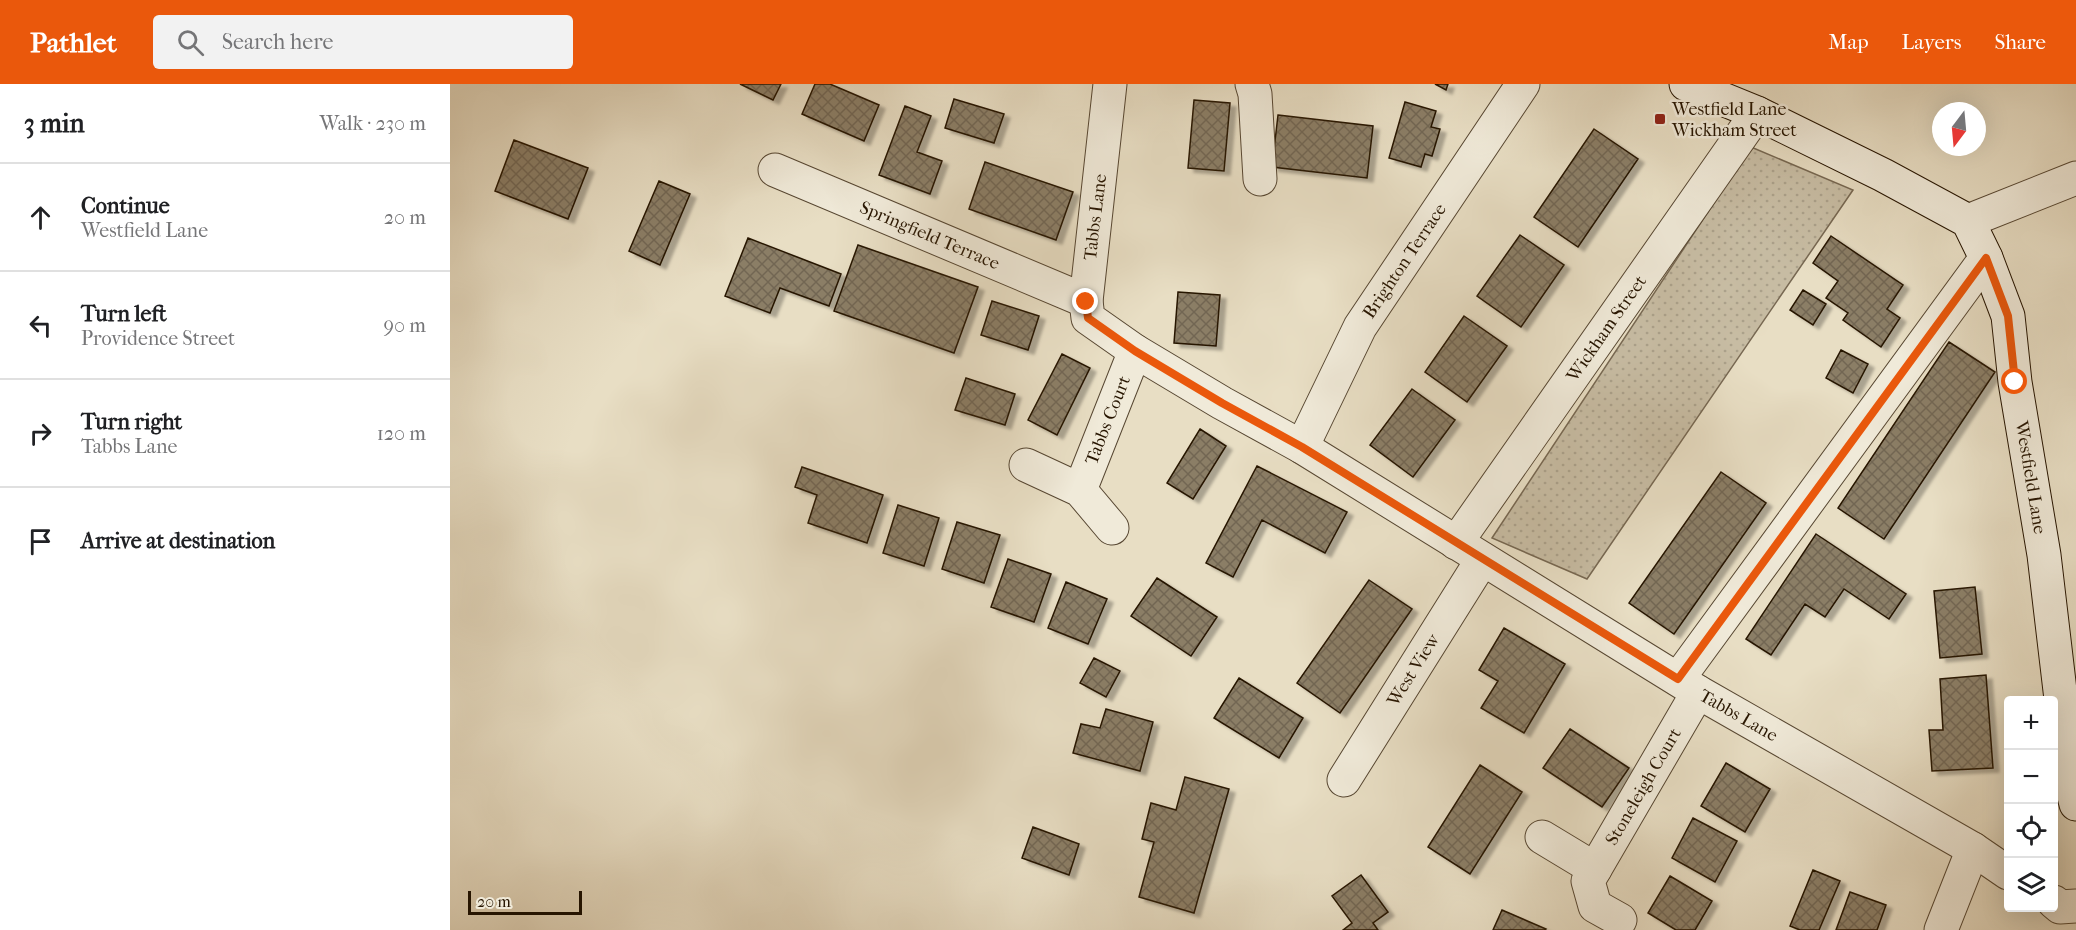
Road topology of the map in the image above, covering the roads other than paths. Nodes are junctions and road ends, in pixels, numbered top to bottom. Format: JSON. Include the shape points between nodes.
{"nodes":[{"id":1,"x":1110,"y":84,"type":"edge"},
{"id":2,"x":1252,"y":84,"type":"edge"},
{"id":3,"x":1523,"y":84,"type":"edge"},
{"id":4,"x":1686,"y":84,"type":"edge"},
{"id":5,"x":1757,"y":113,"type":"junction"},
{"id":6,"x":775,"y":170,"type":"dead end"},
{"id":7,"x":2076,"y":178,"type":"edge"},
{"id":8,"x":1260,"y":179,"type":"dead end"},
{"id":9,"x":1968,"y":221,"type":"junction"},
{"id":10,"x":1986,"y":258,"type":"junction"},
{"id":11,"x":1086,"y":302,"type":"junction"},
{"id":12,"x":1135,"y":351,"type":"junction"},
{"id":13,"x":1302,"y":447,"type":"junction"},
{"id":14,"x":1026,"y":465,"type":"dead end"},
{"id":15,"x":1080,"y":490,"type":"junction"},
{"id":16,"x":1112,"y":528,"type":"dead end"},
{"id":17,"x":1469,"y":551,"type":"junction"},
{"id":18,"x":1688,"y":685,"type":"junction"},
{"id":19,"x":1344,"y":780,"type":"dead end"},
{"id":20,"x":2076,"y":804,"type":"edge"},
{"id":21,"x":1542,"y":837,"type":"dead end"},
{"id":22,"x":1973,"y":849,"type":"junction"},
{"id":23,"x":2004,"y":870,"type":"edge"},
{"id":24,"x":1591,"y":875,"type":"junction"},
{"id":25,"x":2058,"y":905,"type":"edge"},
{"id":26,"x":2076,"y":906,"type":"edge"},
{"id":27,"x":1620,"y":920,"type":"dead end"},
{"id":28,"x":1941,"y":930,"type":"edge"}],
"edges":[{"from":1,"to":11,"type":"street","name":"Tabbs Lane"},
{"from":2,"to":8,"type":"street"},
{"from":3,"to":13,"type":"street","name":"Brighton Terrace","via":[[1360,327]]},
{"from":4,"to":5,"type":"street"},
{"from":5,"to":9,"type":"street"},
{"from":5,"to":17,"type":"street","name":"Wickham Street"},
{"from":6,"to":11,"type":"street","name":"Springfield Terrace"},
{"from":7,"to":9,"type":"street"},
{"from":9,"to":10,"type":"street","name":"Westfield Lane"},
{"from":10,"to":18,"type":"street","name":"Stoneleigh Court"},
{"from":10,"to":20,"type":"street","name":"Westfield Lane","via":[[2008,316]]},
{"from":11,"to":12,"type":"street","name":"Tabbs Lane","via":[[1088,318]]},
{"from":12,"to":13,"type":"street","name":"Tabbs Lane"},
{"from":12,"to":15,"type":"street","name":"Tabbs Court"},
{"from":13,"to":17,"type":"street","name":"Tabbs Lane"},
{"from":14,"to":15,"type":"street"},
{"from":15,"to":16,"type":"street"},
{"from":17,"to":18,"type":"street","name":"Tabbs Lane"},
{"from":17,"to":19,"type":"street","name":"West View"},
{"from":18,"to":22,"type":"street","name":"Tabbs Lane"},
{"from":18,"to":24,"type":"street","name":"Stoneleigh Court"},
{"from":21,"to":24,"type":"street"},
{"from":22,"to":23,"type":"street","name":"Tabbs Lane"},
{"from":22,"to":28,"type":"street"},
{"from":24,"to":27,"type":"street","via":[[1595,906]]},
{"from":25,"to":26,"type":"street"}]}
